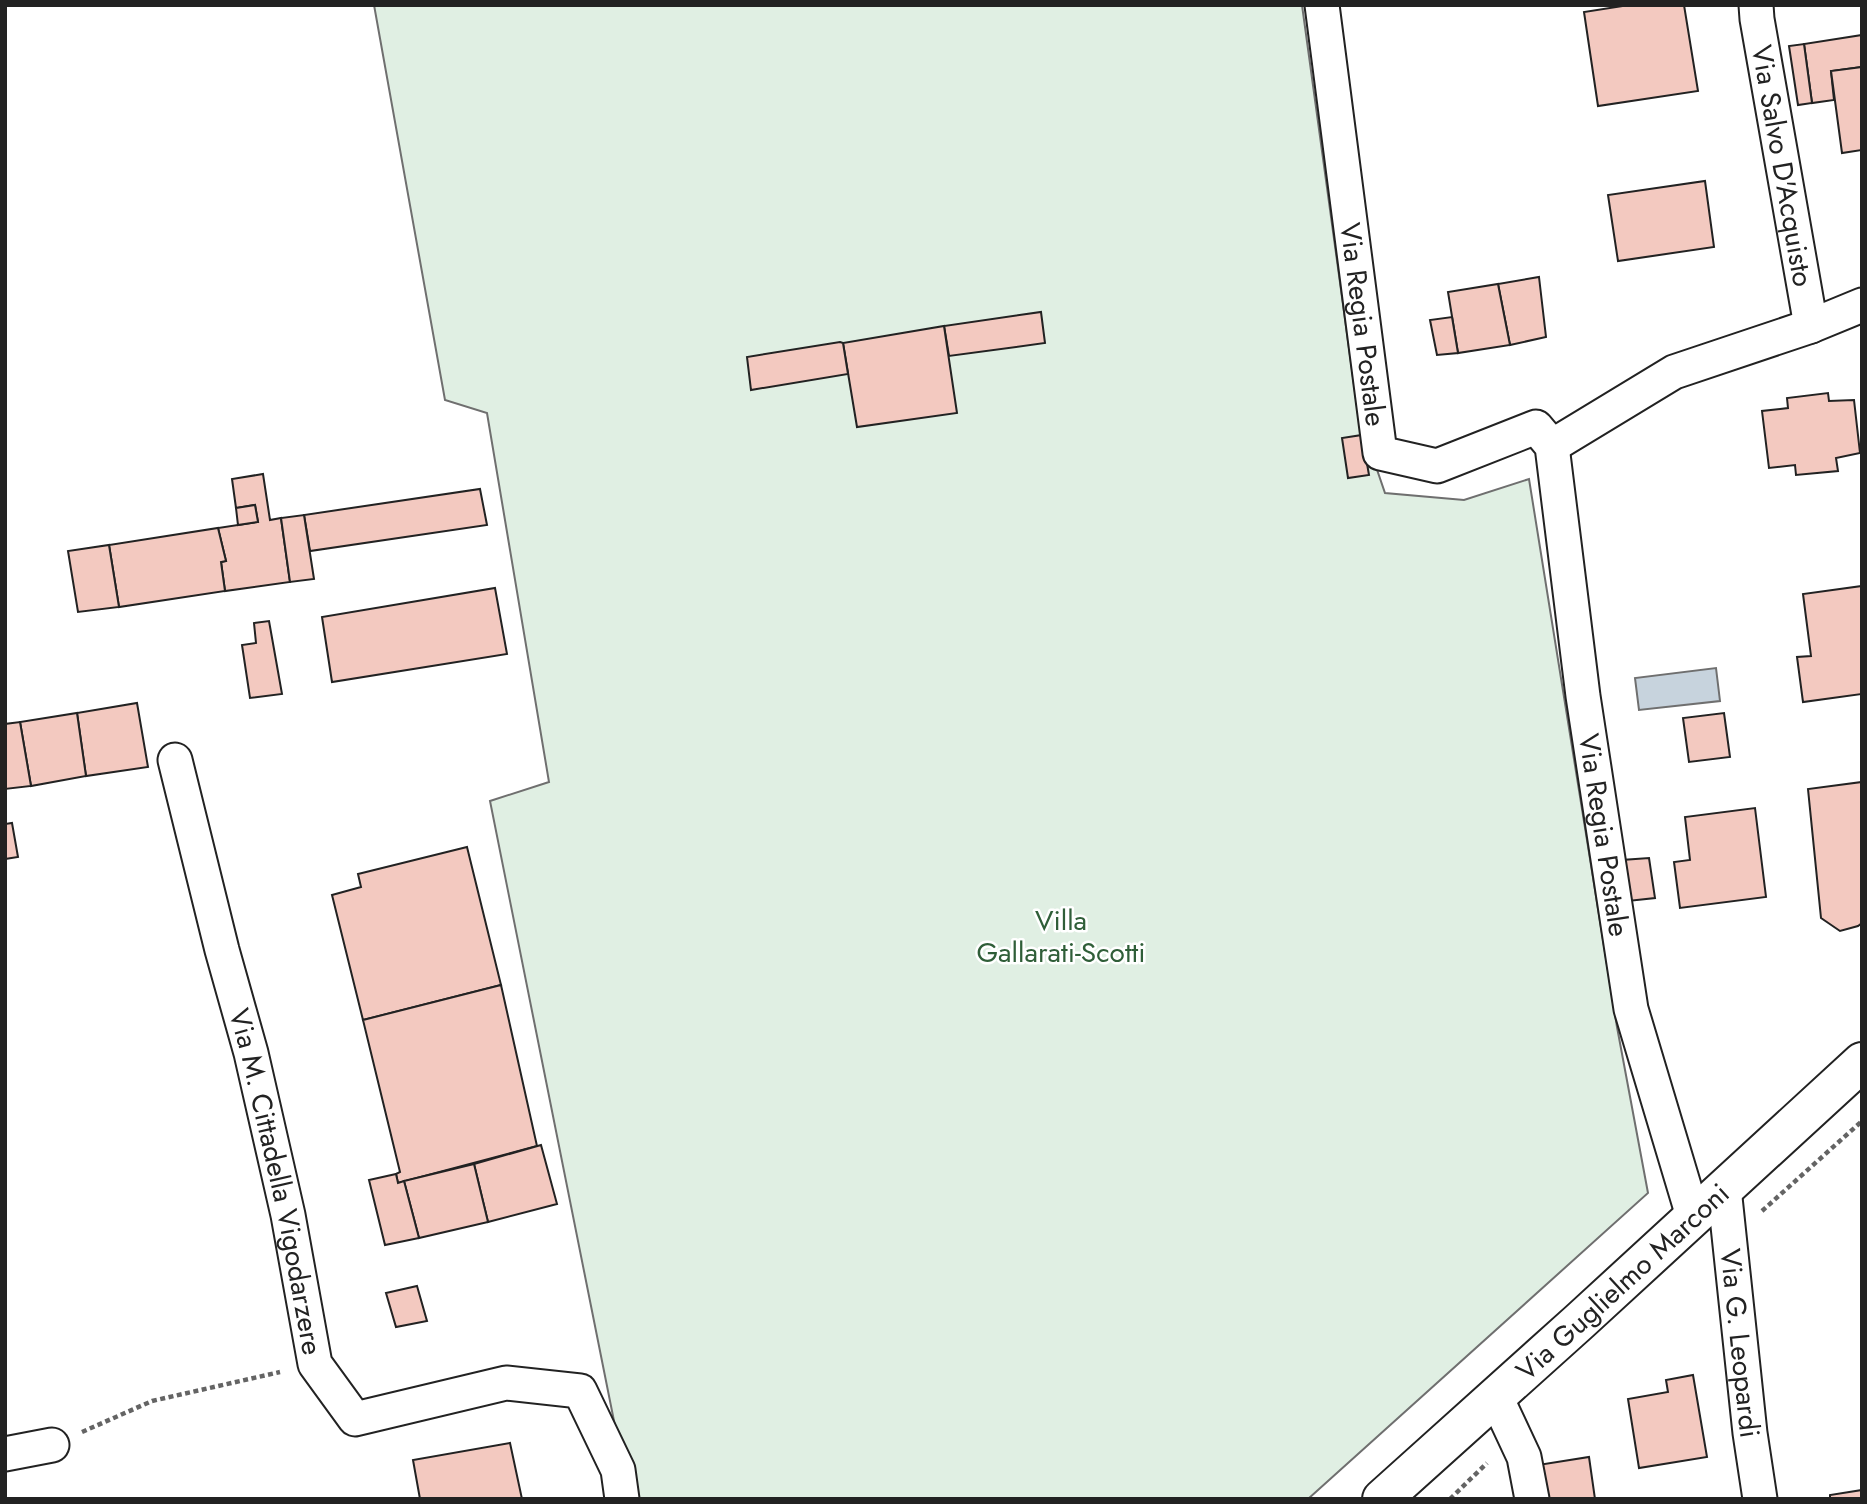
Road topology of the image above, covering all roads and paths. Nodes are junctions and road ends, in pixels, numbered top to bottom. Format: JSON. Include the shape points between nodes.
{"nodes":[{"id":1,"x":1322,"y":5,"type":"edge"},
{"id":2,"x":1756,"y":5,"type":"edge"},
{"id":3,"x":1862,"y":306,"type":"edge"},
{"id":4,"x":1811,"y":326,"type":"junction"},
{"id":5,"x":1552,"y":446,"type":"junction"},
{"id":6,"x":175,"y":760,"type":"dead end"},
{"id":7,"x":1862,"y":1062,"type":"edge"},
{"id":8,"x":1724,"y":1188,"type":"junction"},
{"id":9,"x":1693,"y":1216,"type":"junction"},
{"id":10,"x":315,"y":1364,"type":"junction"},
{"id":11,"x":1495,"y":1395,"type":"junction"},
{"id":12,"x":52,"y":1445,"type":"joint"},
{"id":13,"x":5,"y":1454,"type":"edge"},
{"id":14,"x":622,"y":1499,"type":"edge"},
{"id":15,"x":1382,"y":1499,"type":"edge"},
{"id":16,"x":1532,"y":1499,"type":"edge"},
{"id":17,"x":1760,"y":1499,"type":"edge"}],
"edges":[{"from":1,"to":5,"type":"street","name":"Via Regia Postale","via":[[1380,453],[1437,466],[1536,427]]},
{"from":2,"to":4,"type":"street","name":"Via Salvo D'Acquisto"},
{"from":3,"to":4,"type":"street"},
{"from":4,"to":5,"type":"street","via":[[1674,373]]},
{"from":5,"to":9,"type":"street","name":"Via Regia Postale","via":[[1583,696],[1631,1009]]},
{"from":6,"to":10,"type":"street","name":"Via M. Cittadella Vigodarzere","via":[[254,1067]]},
{"from":7,"to":8,"type":"street","name":"Via Guglielmo Marconi"},
{"from":8,"to":9,"type":"street","name":"Via Guglielmo Marconi"},
{"from":8,"to":17,"type":"street","name":"Via G. Leopardi"},
{"from":9,"to":11,"type":"street","name":"Via Guglielmo Marconi"},
{"from":10,"to":12,"type":"path","via":[[152,1401]]},
{"from":10,"to":14,"type":"street","name":"Via M. Cittadella Vigodarzere","via":[[355,1419],[506,1383],[580,1391],[618,1469]]},
{"from":11,"to":15,"type":"street","name":"Via Guglielmo Marconi"},
{"from":11,"to":16,"type":"street","via":[[1524,1457]]},
{"from":12,"to":13,"type":"street"}]}
